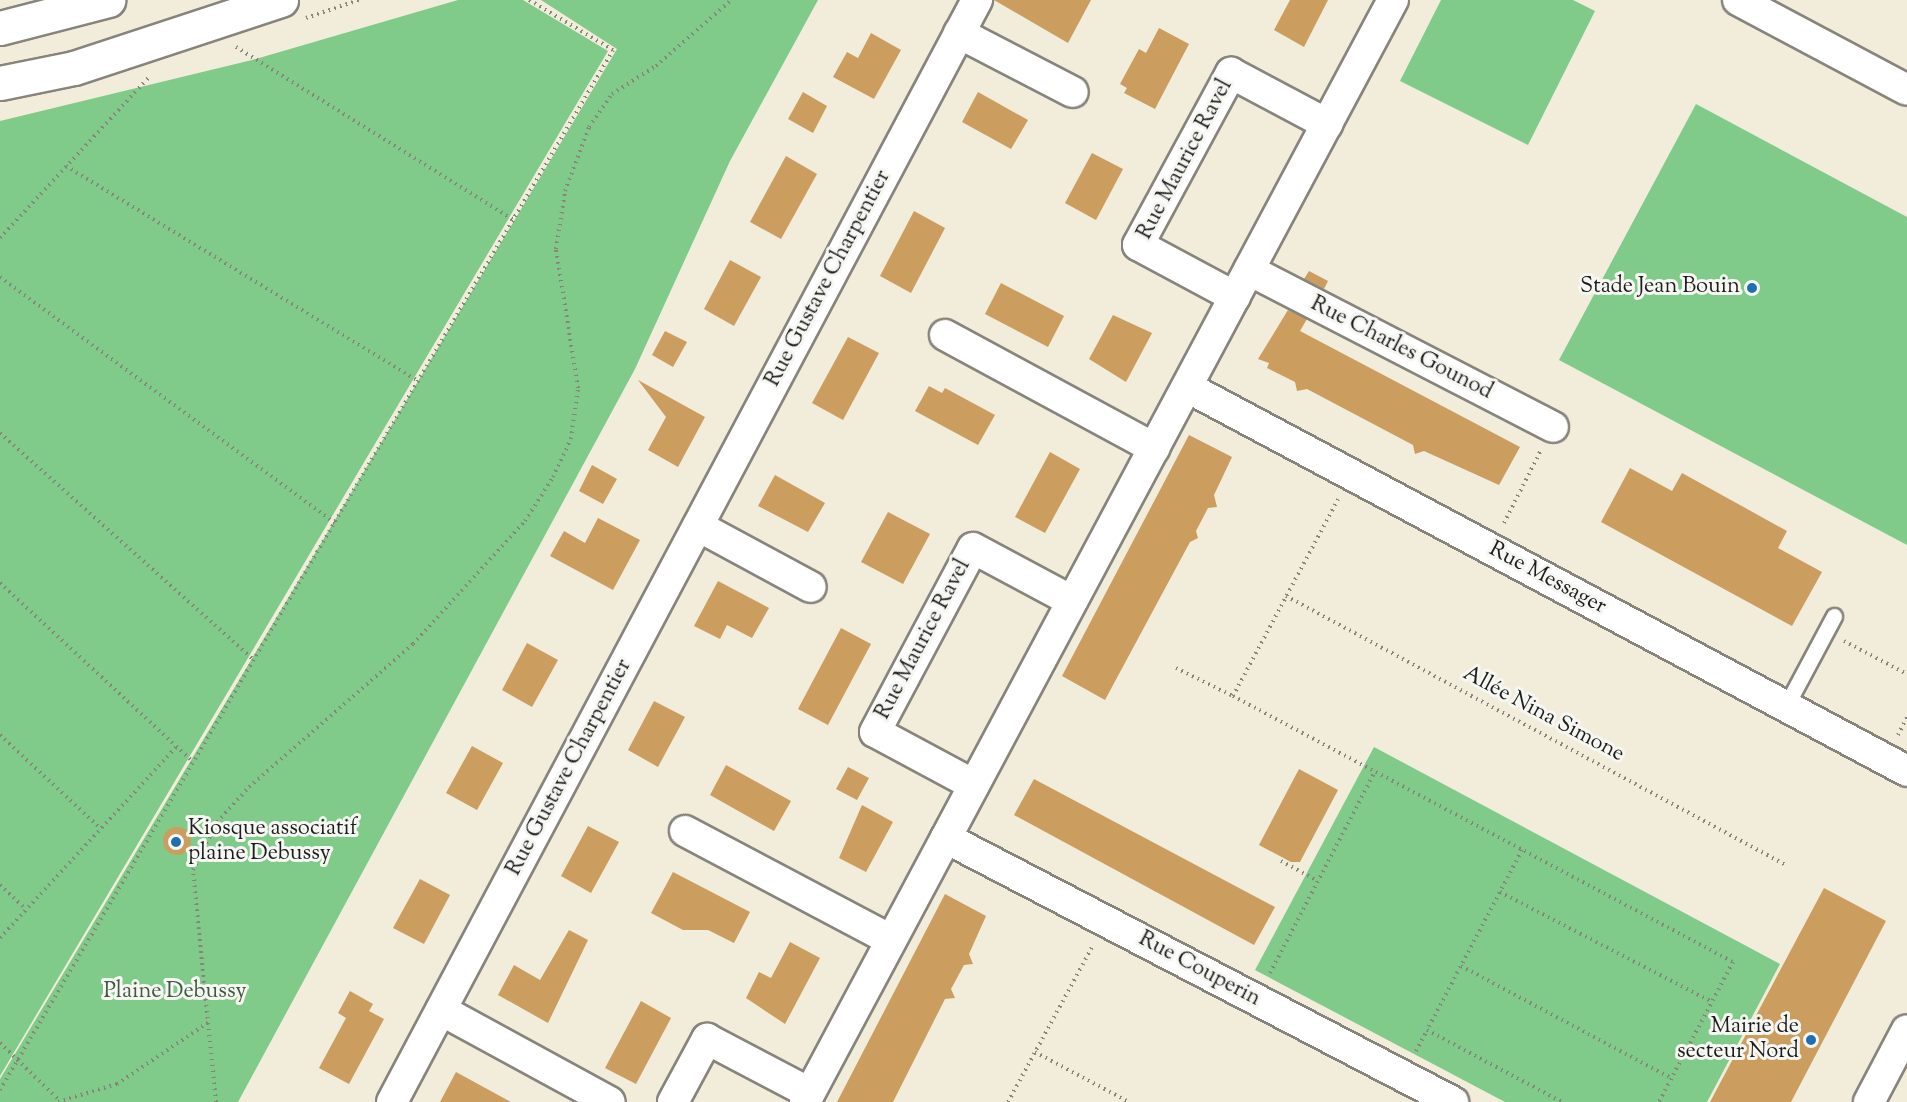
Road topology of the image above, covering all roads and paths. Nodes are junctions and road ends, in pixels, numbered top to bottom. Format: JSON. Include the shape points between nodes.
{"nodes":[{"id":1,"x":108,"y":0,"type":"edge"},
{"id":2,"x":281,"y":0,"type":"edge"},
{"id":3,"x":529,"y":0,"type":"edge"},
{"id":4,"x":731,"y":0,"type":"edge"},
{"id":5,"x":976,"y":0,"type":"edge"},
{"id":6,"x":1392,"y":0,"type":"edge"},
{"id":7,"x":1738,"y":0,"type":"edge"},
{"id":8,"x":0,"y":28,"type":"edge"},
{"id":9,"x":959,"y":33,"type":"junction"},
{"id":10,"x":231,"y":43,"type":"dead end"},
{"id":11,"x":158,"y":68,"type":"dead end"},
{"id":12,"x":0,"y":83,"type":"edge"},
{"id":13,"x":1907,"y":90,"type":"edge"},
{"id":14,"x":1073,"y":92,"type":"dead end"},
{"id":15,"x":1327,"y":124,"type":"junction"},
{"id":16,"x":66,"y":166,"type":"junction"},
{"id":17,"x":514,"y":220,"type":"junction"},
{"id":18,"x":0,"y":238,"type":"edge"},
{"id":19,"x":1249,"y":270,"type":"junction"},
{"id":20,"x":0,"y":277,"type":"edge"},
{"id":21,"x":1235,"y":297,"type":"junction"},
{"id":22,"x":945,"y":335,"type":"dead end"},
{"id":23,"x":418,"y":381,"type":"junction"},
{"id":24,"x":1187,"y":387,"type":"junction"},
{"id":25,"x":1553,"y":427,"type":"joint"},
{"id":26,"x":0,"y":434,"type":"edge"},
{"id":27,"x":1154,"y":448,"type":"junction"},
{"id":28,"x":1350,"y":474,"type":"junction"},
{"id":29,"x":335,"y":523,"type":"junction"},
{"id":30,"x":698,"y":526,"type":"junction"},
{"id":31,"x":1491,"y":549,"type":"junction"},
{"id":32,"x":0,"y":583,"type":"edge"},
{"id":33,"x":811,"y":587,"type":"dead end"},
{"id":34,"x":1286,"y":596,"type":"junction"},
{"id":35,"x":1072,"y":601,"type":"junction"},
{"id":36,"x":1834,"y":616,"type":"dead end"},
{"id":37,"x":1826,"y":632,"type":"junction"},
{"id":38,"x":254,"y":660,"type":"junction"},
{"id":39,"x":1176,"y":668,"type":"dead end"},
{"id":40,"x":1907,"y":674,"type":"edge"},
{"id":41,"x":1233,"y":696,"type":"junction"},
{"id":42,"x":1786,"y":706,"type":"junction"},
{"id":43,"x":0,"y":735,"type":"edge"},
{"id":44,"x":176,"y":747,"type":"junction"},
{"id":45,"x":194,"y":762,"type":"junction"},
{"id":46,"x":1375,"y":771,"type":"junction"},
{"id":47,"x":1907,"y":771,"type":"edge"},
{"id":48,"x":974,"y":785,"type":"junction"},
{"id":49,"x":100,"y":829,"type":"junction"},
{"id":50,"x":685,"y":831,"type":"dead end"},
{"id":51,"x":946,"y":838,"type":"junction"},
{"id":52,"x":1522,"y":850,"type":"junction"},
{"id":53,"x":1281,"y":861,"type":"dead end"},
{"id":54,"x":1784,"y":864,"type":"dead end"},
{"id":55,"x":1318,"y":881,"type":"junction"},
{"id":56,"x":0,"y":885,"type":"edge"},
{"id":57,"x":1500,"y":892,"type":"junction"},
{"id":58,"x":26,"y":909,"type":"junction"},
{"id":59,"x":1106,"y":921,"type":"junction"},
{"id":60,"x":0,"y":938,"type":"edge"},
{"id":61,"x":891,"y":940,"type":"junction"},
{"id":62,"x":1461,"y":966,"type":"junction"},
{"id":63,"x":1257,"y":1000,"type":"junction"},
{"id":64,"x":1712,"y":1002,"type":"junction"},
{"id":65,"x":441,"y":1010,"type":"junction"},
{"id":66,"x":209,"y":1022,"type":"junction"},
{"id":67,"x":1427,"y":1030,"type":"junction"},
{"id":68,"x":1907,"y":1030,"type":"edge"},
{"id":69,"x":0,"y":1043,"type":"edge"},
{"id":70,"x":1035,"y":1052,"type":"junction"},
{"id":71,"x":18,"y":1060,"type":"junction"},
{"id":72,"x":1411,"y":1061,"type":"dead end"},
{"id":73,"x":1897,"y":1074,"type":"edge"},
{"id":74,"x":1671,"y":1078,"type":"junction"},
{"id":75,"x":0,"y":1090,"type":"edge"},
{"id":76,"x":807,"y":1097,"type":"edge"},
{"id":77,"x":60,"y":1102,"type":"edge"},
{"id":78,"x":216,"y":1102,"type":"edge"},
{"id":79,"x":392,"y":1102,"type":"edge"},
{"id":80,"x":610,"y":1102,"type":"edge"},
{"id":81,"x":673,"y":1102,"type":"edge"},
{"id":82,"x":1008,"y":1102,"type":"edge"},
{"id":83,"x":1129,"y":1102,"type":"edge"},
{"id":84,"x":1453,"y":1102,"type":"edge"},
{"id":85,"x":1562,"y":1102,"type":"edge"},
{"id":86,"x":1659,"y":1102,"type":"edge"},
{"id":87,"x":1869,"y":1102,"type":"edge"}],
"edges":[{"from":1,"to":8,"type":"main road"},
{"from":2,"to":12,"type":"main road","via":[[74,68]]},
{"from":3,"to":17,"type":"path","via":[[613,50]]},
{"from":4,"to":66,"type":"path","via":[[656,66],[612,94],[590,127],[565,191],[556,249],[578,388],[571,439],[553,477],[525,521],[413,644],[249,787],[217,822],[193,870]]},
{"from":5,"to":9,"type":"street","name":"Rue Gustave Charpentier"},
{"from":6,"to":15,"type":"street"},
{"from":7,"to":13,"type":"street"},
{"from":9,"to":14,"type":"street"},
{"from":9,"to":30,"type":"street","name":"Rue Gustave Charpentier"},
{"from":10,"to":17,"type":"path"},
{"from":11,"to":16,"type":"path"},
{"from":15,"to":19,"type":"street"},
{"from":15,"to":21,"type":"street","name":"Rue Maurice Ravel","via":[[1231,73],[1138,245]]},
{"from":16,"to":18,"type":"path"},
{"from":16,"to":23,"type":"path"},
{"from":17,"to":23,"type":"path"},
{"from":19,"to":21,"type":"street"},
{"from":19,"to":25,"type":"street","name":"Rue Charles Gounod"},
{"from":20,"to":29,"type":"path"},
{"from":21,"to":24,"type":"street"},
{"from":22,"to":27,"type":"street"},
{"from":23,"to":29,"type":"path"},
{"from":24,"to":27,"type":"street"},
{"from":24,"to":28,"type":"street","name":"Rue Messager"},
{"from":25,"to":31,"type":"path"},
{"from":26,"to":38,"type":"path"},
{"from":27,"to":35,"type":"street"},
{"from":28,"to":31,"type":"street","name":"Rue Messager"},
{"from":28,"to":34,"type":"path"},
{"from":29,"to":38,"type":"path"},
{"from":30,"to":33,"type":"street"},
{"from":30,"to":65,"type":"street","name":"Rue Gustave Charpentier"},
{"from":31,"to":42,"type":"street","name":"Rue Messager"},
{"from":32,"to":44,"type":"path"},
{"from":34,"to":41,"type":"path"},
{"from":34,"to":54,"type":"path","name":"Allée Nina Simone"},
{"from":35,"to":48,"type":"street"},
{"from":35,"to":48,"type":"street","name":"Rue Maurice Ravel","via":[[974,548],[880,722],[875,732]]},
{"from":36,"to":37,"type":"lane"},
{"from":37,"to":40,"type":"path"},
{"from":37,"to":42,"type":"lane"},
{"from":38,"to":45,"type":"path"},
{"from":39,"to":41,"type":"path"},
{"from":41,"to":46,"type":"path"},
{"from":42,"to":47,"type":"street","name":"Rue Messager"},
{"from":43,"to":49,"type":"path"},
{"from":44,"to":45,"type":"path"},
{"from":44,"to":49,"type":"path"},
{"from":45,"to":71,"type":"path"},
{"from":46,"to":52,"type":"path"},
{"from":46,"to":55,"type":"path"},
{"from":48,"to":51,"type":"street"},
{"from":49,"to":58,"type":"path"},
{"from":50,"to":61,"type":"street"},
{"from":51,"to":59,"type":"street","name":"Rue Couperin"},
{"from":51,"to":61,"type":"street"},
{"from":52,"to":57,"type":"path"},
{"from":52,"to":64,"type":"path","via":[[1733,962]]},
{"from":53,"to":55,"type":"path"},
{"from":55,"to":63,"type":"path"},
{"from":56,"to":58,"type":"path"},
{"from":57,"to":62,"type":"path"},
{"from":57,"to":64,"type":"path"},
{"from":58,"to":60,"type":"path"},
{"from":59,"to":63,"type":"street","name":"Rue Couperin"},
{"from":59,"to":70,"type":"path"},
{"from":61,"to":76,"type":"street"},
{"from":62,"to":67,"type":"path"},
{"from":62,"to":74,"type":"path"},
{"from":63,"to":84,"type":"street","name":"Rue Couperin"},
{"from":64,"to":74,"type":"path"},
{"from":65,"to":79,"type":"street","name":"Rue Gustave Charpentier"},
{"from":65,"to":80,"type":"street"},
{"from":66,"to":77,"type":"path","via":[[117,1084]]},
{"from":66,"to":78,"type":"path"},
{"from":67,"to":72,"type":"path"},
{"from":67,"to":85,"type":"path"},
{"from":68,"to":73,"type":"street"},
{"from":69,"to":71,"type":"path"},
{"from":70,"to":82,"type":"path"},
{"from":70,"to":83,"type":"path"},
{"from":71,"to":75,"type":"path"},
{"from":71,"to":77,"type":"path"},
{"from":73,"to":87,"type":"street"},
{"from":74,"to":86,"type":"path"},
{"from":76,"to":81,"type":"street","via":[[707,1039]]}]}
